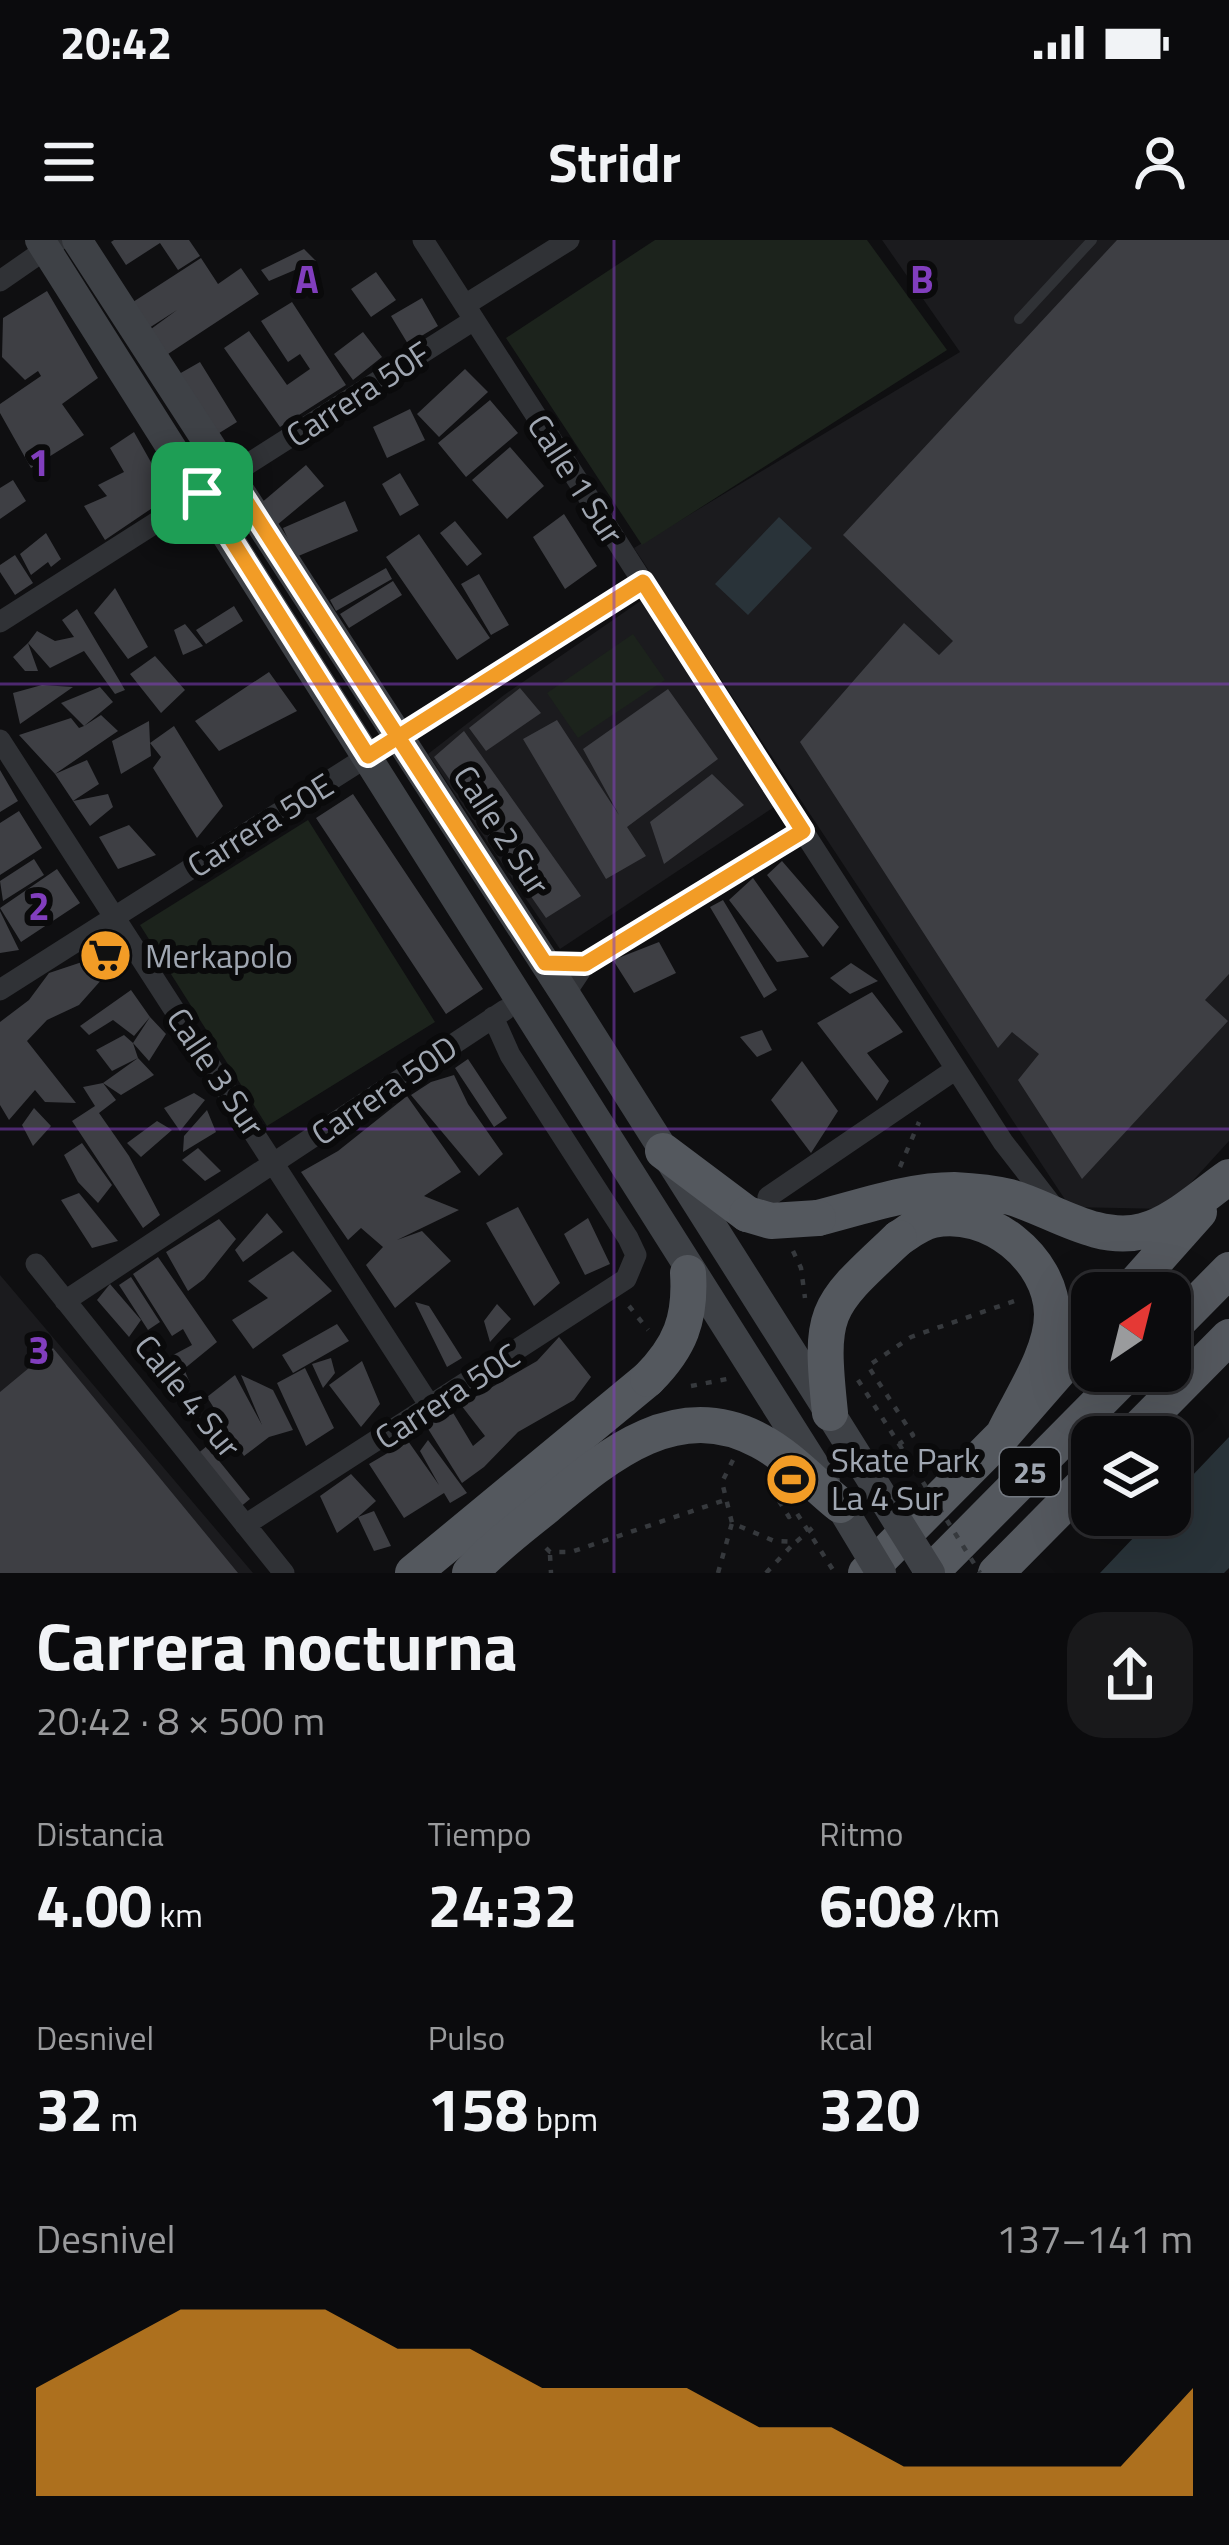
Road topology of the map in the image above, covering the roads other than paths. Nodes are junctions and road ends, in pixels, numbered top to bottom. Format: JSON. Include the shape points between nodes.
{"nodes":[{"id":1,"x":77,"y":240,"type":"edge"},
{"id":2,"x":422,"y":240,"type":"edge"},
{"id":3,"x":568,"y":240,"type":"edge"},
{"id":4,"x":1092,"y":240,"type":"edge"},
{"id":5,"x":48,"y":243,"type":"edge"},
{"id":6,"x":0,"y":281,"type":"edge"},
{"id":7,"x":469,"y":313,"type":"junction"},
{"id":8,"x":1019,"y":319,"type":"dead end"},
{"id":9,"x":230,"y":476,"type":"junction"},
{"id":10,"x":202,"y":493,"type":"junction"},
{"id":11,"x":643,"y":582,"type":"junction"},
{"id":12,"x":0,"y":622,"type":"edge"},
{"id":13,"x":398,"y":737,"type":"junction"},
{"id":14,"x":0,"y":740,"type":"edge"},
{"id":15,"x":368,"y":756,"type":"junction"},
{"id":16,"x":803,"y":831,"type":"junction"},
{"id":17,"x":113,"y":918,"type":"junction"},
{"id":18,"x":545,"y":963,"type":"junction"},
{"id":19,"x":585,"y":964,"type":"junction"},
{"id":20,"x":0,"y":990,"type":"edge"},
{"id":21,"x":566,"y":994,"type":"junction"},
{"id":22,"x":523,"y":999,"type":"junction"},
{"id":23,"x":494,"y":1017,"type":"junction"},
{"id":24,"x":956,"y":1069,"type":"junction"},
{"id":25,"x":1003,"y":1142,"type":"junction"},
{"id":26,"x":663,"y":1150,"type":"junction"},
{"id":27,"x":276,"y":1162,"type":"junction"},
{"id":28,"x":1229,"y":1178,"type":"edge"},
{"id":29,"x":980,"y":1193,"type":"junction"},
{"id":30,"x":758,"y":1206,"type":"junction"},
{"id":31,"x":1062,"y":1218,"type":"junction"},
{"id":32,"x":36,"y":1264,"type":"dead end"},
{"id":33,"x":689,"y":1266,"type":"junction"},
{"id":34,"x":1229,"y":1270,"type":"edge"},
{"id":35,"x":1146,"y":1272,"type":"edge"},
{"id":36,"x":65,"y":1301,"type":"junction"},
{"id":37,"x":1191,"y":1309,"type":"edge"},
{"id":38,"x":1229,"y":1337,"type":"edge"},
{"id":39,"x":1071,"y":1357,"type":"edge"},
{"id":40,"x":1109,"y":1392,"type":"edge"},
{"id":41,"x":430,"y":1406,"type":"junction"},
{"id":42,"x":830,"y":1413,"type":"junction"},
{"id":43,"x":1151,"y":1416,"type":"edge"},
{"id":44,"x":1003,"y":1435,"type":"junction"},
{"id":45,"x":1071,"y":1497,"type":"edge"},
{"id":46,"x":839,"y":1505,"type":"junction"},
{"id":47,"x":245,"y":1525,"type":"junction"},
{"id":48,"x":284,"y":1573,"type":"edge"},
{"id":49,"x":413,"y":1573,"type":"edge"},
{"id":50,"x":470,"y":1573,"type":"edge"},
{"id":51,"x":866,"y":1573,"type":"edge"},
{"id":52,"x":881,"y":1573,"type":"edge"},
{"id":53,"x":930,"y":1573,"type":"edge"},
{"id":54,"x":995,"y":1573,"type":"edge"}],
"edges":[{"from":1,"to":9,"type":"main road","name":"Calle 2 Sur"},
{"from":2,"to":7,"type":"street","name":"Calle 1 Sur"},
{"from":3,"to":7,"type":"street","name":"Carrera 50F"},
{"from":4,"to":8,"type":"lane"},
{"from":5,"to":6,"type":"street"},
{"from":5,"to":10,"type":"main road"},
{"from":7,"to":9,"type":"street","name":"Carrera 50F"},
{"from":7,"to":11,"type":"street","name":"Calle 1 Sur"},
{"from":9,"to":10,"type":"street","name":"Carrera 50F"},
{"from":9,"to":13,"type":"main road","name":"Calle 2 Sur"},
{"from":10,"to":12,"type":"street","name":"Carrera 50F"},
{"from":10,"to":15,"type":"main road"},
{"from":11,"to":13,"type":"street","name":"Carrera 50E"},
{"from":11,"to":16,"type":"street","name":"Calle 1 Sur"},
{"from":13,"to":15,"type":"street","name":"Carrera 50E"},
{"from":13,"to":18,"type":"main road","name":"Calle 2 Sur"},
{"from":14,"to":17,"type":"street","name":"Calle 3 Sur"},
{"from":15,"to":17,"type":"street","name":"Carrera 50E"},
{"from":15,"to":22,"type":"main road"},
{"from":16,"to":19,"type":"street"},
{"from":16,"to":24,"type":"street","name":"Calle 1 Sur"},
{"from":17,"to":20,"type":"street","name":"Carrera 50E"},
{"from":17,"to":27,"type":"street","name":"Calle 3 Sur"},
{"from":18,"to":19,"type":"street"},
{"from":18,"to":21,"type":"main road","name":"Calle 2 Sur"},
{"from":19,"to":21,"type":"street"},
{"from":21,"to":26,"type":"main road","name":"Calle 2 Sur"},
{"from":22,"to":23,"type":"street","name":"Carrera 50D"},
{"from":22,"to":33,"type":"main road"},
{"from":23,"to":27,"type":"street","name":"Carrera 50D"},
{"from":23,"to":41,"type":"street","name":"Carrera 50C","via":[[636,1256],[626,1279]]},
{"from":24,"to":25,"type":"street","name":"Calle 1 Sur"},
{"from":24,"to":30,"type":"street"},
{"from":25,"to":29,"type":"street","via":[[1003,1169]]},
{"from":25,"to":31,"type":"street","name":"Calle 1 Sur"},
{"from":26,"to":30,"type":"highway"},
{"from":26,"to":42,"type":"main road","name":"Calle 2 Sur"},
{"from":27,"to":36,"type":"street","name":"Carrera 50D"},
{"from":27,"to":41,"type":"street","name":"Calle 3 Sur"},
{"from":28,"to":31,"type":"highway","via":[[1144,1231]]},
{"from":28,"to":35,"type":"highway"},
{"from":29,"to":30,"type":"highway","bridge":true,"via":[[928,1192],[771,1221]]},
{"from":29,"to":31,"type":"highway"},
{"from":32,"to":36,"type":"street","name":"Calle 4 Sur"},
{"from":33,"to":46,"type":"main road","bridge":true},
{"from":33,"to":49,"type":"highway","bridge":true,"via":[[682,1338],[648,1379]]},
{"from":34,"to":37,"type":"highway"},
{"from":36,"to":47,"type":"street","name":"Calle 4 Sur"},
{"from":38,"to":43,"type":"highway"},
{"from":39,"to":44,"type":"highway"},
{"from":40,"to":53,"type":"highway","number":"25"},
{"from":41,"to":47,"type":"street","name":"Carrera 50C"},
{"from":42,"to":44,"type":"highway","bridge":true,"via":[[826,1325],[848,1286],[899,1238],[933,1220],[974,1222],[1036,1264],[1052,1313],[1049,1340]]},
{"from":42,"to":53,"type":"main road","bridge":true},
{"from":44,"to":51,"type":"highway"},
{"from":45,"to":54,"type":"highway","number":"25"},
{"from":46,"to":50,"type":"highway","bridge":true,"via":[[762,1442],[687,1424],[612,1452]]},
{"from":46,"to":52,"type":"main road","bridge":true},
{"from":47,"to":48,"type":"street","name":"Calle 4 Sur"}]}
